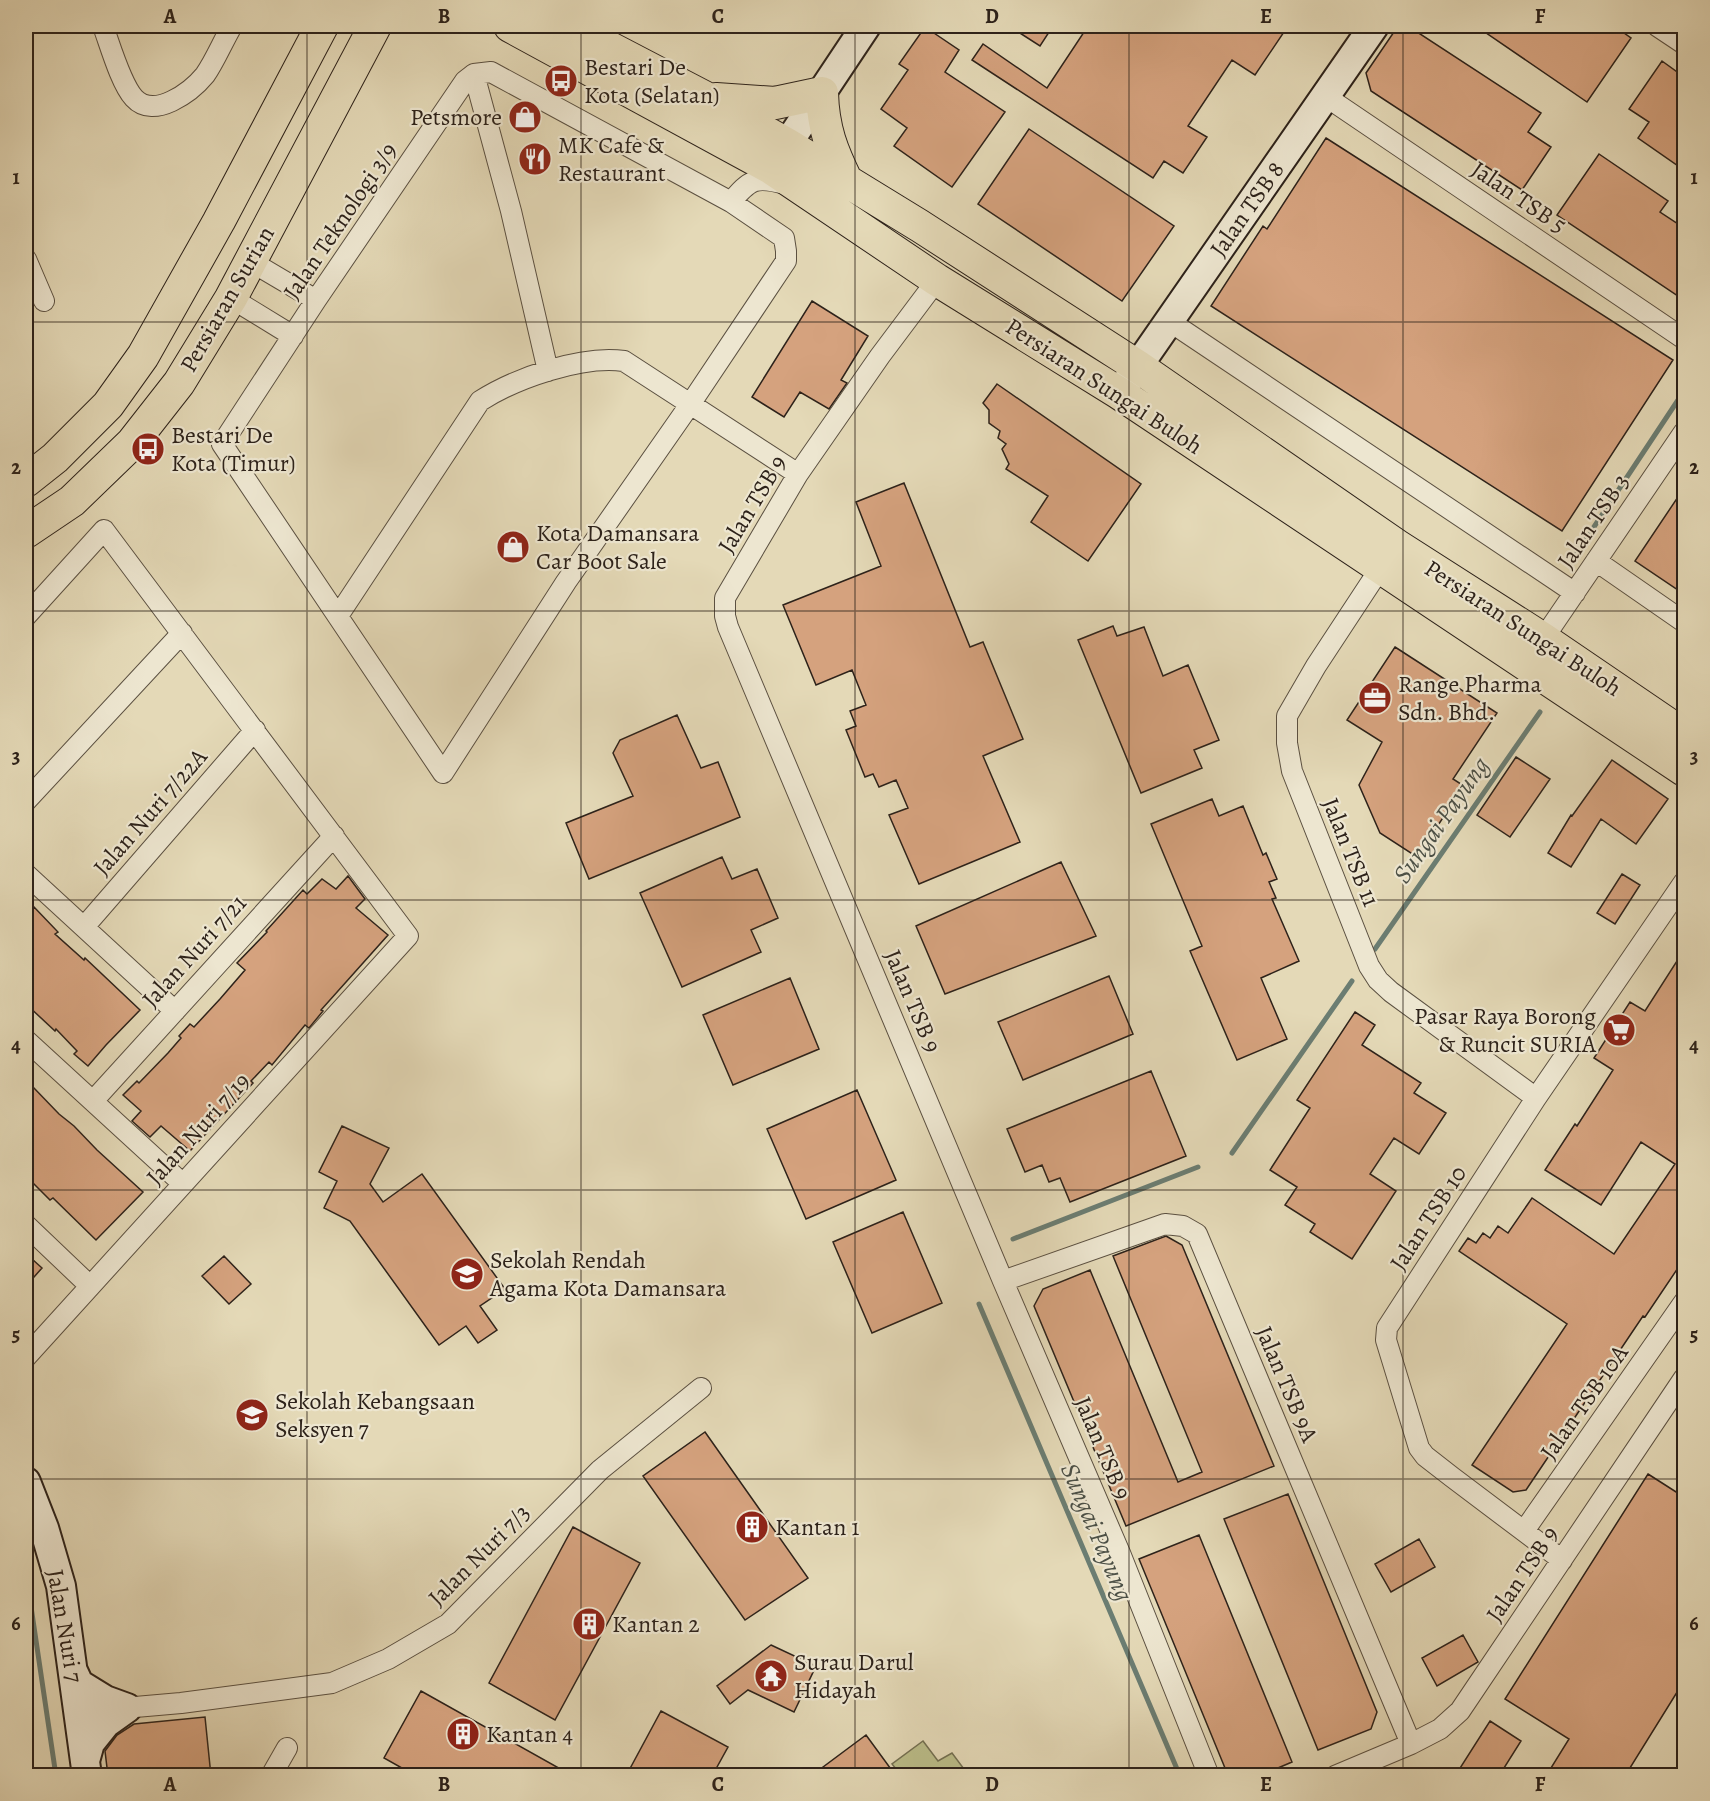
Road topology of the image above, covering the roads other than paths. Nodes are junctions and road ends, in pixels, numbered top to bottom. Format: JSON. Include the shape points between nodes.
{"nodes":[{"id":1,"x":103,"y":26,"type":"edge"},
{"id":2,"x":232,"y":26,"type":"edge"},
{"id":3,"x":322,"y":26,"type":"edge"},
{"id":4,"x":375,"y":26,"type":"edge"},
{"id":5,"x":382,"y":26,"type":"edge"},
{"id":6,"x":510,"y":26,"type":"edge"},
{"id":7,"x":568,"y":26,"type":"edge"},
{"id":8,"x":866,"y":26,"type":"edge"},
{"id":9,"x":1374,"y":26,"type":"edge"},
{"id":10,"x":1657,"y":26,"type":"edge"},
{"id":11,"x":1684,"y":44,"type":"edge"},
{"id":12,"x":355,"y":64,"type":"junction"},
{"id":13,"x":474,"y":74,"type":"junction"},
{"id":14,"x":822,"y":93,"type":"junction"},
{"id":15,"x":1325,"y":96,"type":"junction"},
{"id":16,"x":706,"y":99,"type":"junction"},
{"id":17,"x":780,"y":156,"type":"junction"},
{"id":18,"x":847,"y":182,"type":"junction"},
{"id":19,"x":805,"y":190,"type":"junction"},
{"id":20,"x":731,"y":202,"type":"junction"},
{"id":21,"x":26,"y":259,"type":"edge"},
{"id":22,"x":250,"y":261,"type":"junction"},
{"id":23,"x":937,"y":280,"type":"junction"},
{"id":24,"x":231,"y":298,"type":"junction"},
{"id":25,"x":316,"y":300,"type":"junction"},
{"id":26,"x":44,"y":301,"type":"dead end"},
{"id":27,"x":1169,"y":321,"type":"junction"},
{"id":28,"x":293,"y":336,"type":"junction"},
{"id":29,"x":1684,"y":339,"type":"edge"},
{"id":30,"x":1137,"y":366,"type":"junction"},
{"id":31,"x":548,"y":371,"type":"junction"},
{"id":32,"x":1119,"y":393,"type":"junction"},
{"id":33,"x":691,"y":403,"type":"junction"},
{"id":34,"x":1684,"y":432,"type":"edge"},
{"id":35,"x":798,"y":474,"type":"junction"},
{"id":36,"x":26,"y":481,"type":"edge"},
{"id":37,"x":26,"y":532,"type":"edge"},
{"id":38,"x":1388,"y":557,"type":"junction"},
{"id":39,"x":1596,"y":561,"type":"junction"},
{"id":40,"x":1575,"y":593,"type":"junction"},
{"id":41,"x":26,"y":616,"type":"edge"},
{"id":42,"x":338,"y":616,"type":"junction"},
{"id":43,"x":1684,"y":622,"type":"edge"},
{"id":44,"x":182,"y":633,"type":"junction"},
{"id":45,"x":1543,"y":639,"type":"junction"},
{"id":46,"x":255,"y":730,"type":"junction"},
{"id":47,"x":1684,"y":735,"type":"edge"},
{"id":48,"x":1684,"y":770,"type":"edge"},
{"id":49,"x":26,"y":801,"type":"edge"},
{"id":50,"x":334,"y":836,"type":"junction"},
{"id":51,"x":26,"y":874,"type":"edge"},
{"id":52,"x":1684,"y":882,"type":"edge"},
{"id":53,"x":84,"y":927,"type":"junction"},
{"id":54,"x":175,"y":1011,"type":"junction"},
{"id":55,"x":26,"y":1040,"type":"edge"},
{"id":56,"x":1536,"y":1098,"type":"junction"},
{"id":57,"x":93,"y":1101,"type":"junction"},
{"id":58,"x":183,"y":1184,"type":"junction"},
{"id":59,"x":26,"y":1225,"type":"edge"},
{"id":60,"x":1003,"y":1281,"type":"junction"},
{"id":61,"x":90,"y":1286,"type":"junction"},
{"id":62,"x":1684,"y":1302,"type":"edge"},
{"id":63,"x":26,"y":1357,"type":"edge"},
{"id":64,"x":1684,"y":1378,"type":"edge"},
{"id":65,"x":701,"y":1388,"type":"dead end"},
{"id":66,"x":26,"y":1482,"type":"edge"},
{"id":67,"x":1524,"y":1531,"type":"junction"},
{"id":68,"x":1562,"y":1560,"type":"junction"},
{"id":69,"x":73,"y":1671,"type":"junction"},
{"id":70,"x":127,"y":1708,"type":"junction"},
{"id":71,"x":78,"y":1712,"type":"junction"},
{"id":72,"x":1411,"y":1744,"type":"junction"},
{"id":73,"x":287,"y":1748,"type":"dead end"},
{"id":74,"x":86,"y":1768,"type":"edge"},
{"id":75,"x":271,"y":1776,"type":"edge"},
{"id":76,"x":1209,"y":1776,"type":"edge"},
{"id":77,"x":1335,"y":1776,"type":"edge"}],
"edges":[{"from":1,"to":2,"type":"street","via":[[126,87],[146,106],[179,99],[205,75]]},
{"from":3,"to":36,"type":"main road","name":"Persiaran Surian","via":[[143,356],[108,405]]},
{"from":4,"to":12,"type":"main road","name":"Persiaran Surian"},
{"from":5,"to":12,"type":"main road"},
{"from":6,"to":17,"type":"main road","name":"Persiaran Sungai Buloh"},
{"from":7,"to":16,"type":"main road","name":"Persiaran Sungai Buloh"},
{"from":8,"to":14,"type":"street"},
{"from":9,"to":15,"type":"street","name":"Jalan TSB 8"},
{"from":10,"to":11,"type":"street"},
{"from":12,"to":22,"type":"main road","name":"Persiaran Surian"},
{"from":13,"to":20,"type":"street","name":"Jalan Teknologi 3/9","via":[[491,72]]},
{"from":13,"to":25,"type":"street","name":"Jalan Teknologi 3/9","via":[[465,81]]},
{"from":13,"to":31,"type":"street","via":[[512,211]]},
{"from":14,"to":16,"type":"main road","via":[[775,103]]},
{"from":14,"to":17,"type":"street"},
{"from":14,"to":18,"type":"main road","via":[[827,136]]},
{"from":15,"to":27,"type":"street","name":"Jalan TSB 8"},
{"from":15,"to":29,"type":"street","name":"Jalan TSB 5"},
{"from":16,"to":17,"type":"main road","name":"Persiaran Sungai Buloh"},
{"from":17,"to":18,"type":"main road","name":"Persiaran Sungai Buloh"},
{"from":17,"to":19,"type":"main road","name":"Persiaran Sungai Buloh"},
{"from":18,"to":30,"type":"main road","name":"Persiaran Sungai Buloh"},
{"from":19,"to":20,"type":"street","via":[[762,179],[752,181]]},
{"from":19,"to":23,"type":"main road","name":"Persiaran Sungai Buloh"},
{"from":20,"to":33,"type":"street","name":"Jalan Teknologi 3/9","via":[[784,238],[786,261]]},
{"from":21,"to":26,"type":"street"},
{"from":22,"to":24,"type":"main road","name":"Persiaran Surian"},
{"from":22,"to":25,"type":"street"},
{"from":23,"to":32,"type":"main road","name":"Persiaran Sungai Buloh"},
{"from":23,"to":35,"type":"street","name":"Jalan TSB 9"},
{"from":24,"to":28,"type":"street"},
{"from":24,"to":37,"type":"main road","name":"Persiaran Surian","via":[[179,383],[132,443],[72,501]]},
{"from":25,"to":28,"type":"street","name":"Jalan Teknologi 3/9"},
{"from":27,"to":30,"type":"street","name":"Jalan TSB 8"},
{"from":27,"to":40,"type":"street"},
{"from":28,"to":42,"type":"street","name":"Jalan Teknologi 3/9","via":[[222,444]]},
{"from":30,"to":32,"type":"street","name":"Jalan TSB 8"},
{"from":30,"to":38,"type":"main road","name":"Persiaran Sungai Buloh"},
{"from":31,"to":33,"type":"street","via":[[610,359],[624,361]]},
{"from":31,"to":42,"type":"street","via":[[480,402]]},
{"from":32,"to":38,"type":"main road","name":"Persiaran Sungai Buloh"},
{"from":33,"to":35,"type":"street"},
{"from":33,"to":42,"type":"street","name":"Jalan Teknologi 3/9","via":[[567,582],[443,772]]},
{"from":34,"to":39,"type":"street","name":"Jalan TSB 3"},
{"from":35,"to":60,"type":"street","name":"Jalan TSB 9","via":[[725,598],[725,616]]},
{"from":38,"to":45,"type":"main road","name":"Persiaran Sungai Buloh"},
{"from":38,"to":48,"type":"main road","name":"Persiaran Sungai Buloh"},
{"from":38,"to":56,"type":"street","name":"Jalan TSB 11","via":[[1287,716],[1292,771],[1378,980]]},
{"from":39,"to":40,"type":"street","name":"Jalan TSB 3"},
{"from":39,"to":43,"type":"street"},
{"from":40,"to":45,"type":"street","name":"Jalan TSB 3"},
{"from":41,"to":44,"type":"street","via":[[104,530]]},
{"from":44,"to":46,"type":"street"},
{"from":44,"to":49,"type":"street"},
{"from":45,"to":47,"type":"main road","name":"Persiaran Sungai Buloh"},
{"from":46,"to":50,"type":"street"},
{"from":46,"to":53,"type":"street","name":"Jalan Nuri 7/22A"},
{"from":50,"to":54,"type":"street","name":"Jalan Nuri 7/21"},
{"from":50,"to":58,"type":"street","name":"Jalan Nuri 7/19","via":[[408,936]]},
{"from":51,"to":53,"type":"street"},
{"from":52,"to":56,"type":"street","name":"Jalan TSB 10"},
{"from":53,"to":54,"type":"street"},
{"from":54,"to":57,"type":"street","name":"Jalan Nuri 7/21"},
{"from":55,"to":57,"type":"street"},
{"from":56,"to":67,"type":"street","name":"Jalan TSB 10","via":[[1387,1328],[1386,1340],[1419,1448]]},
{"from":57,"to":58,"type":"street"},
{"from":58,"to":61,"type":"street","name":"Jalan Nuri 7/19"},
{"from":59,"to":61,"type":"street"},
{"from":60,"to":72,"type":"street","name":"Jalan TSB 9A","via":[[1165,1224],[1183,1226],[1197,1234]]},
{"from":60,"to":76,"type":"street","name":"Jalan TSB 9","via":[[1120,1553]]},
{"from":61,"to":63,"type":"street","name":"Jalan Nuri 7/19"},
{"from":62,"to":67,"type":"street","name":"Jalan TSB 10A"},
{"from":64,"to":68,"type":"street","name":"Jalan TSB 9"},
{"from":65,"to":70,"type":"street","name":"Jalan Nuri 7/3","via":[[600,1470],[448,1624],[388,1659],[332,1683]]},
{"from":66,"to":69,"type":"street","name":"Jalan Nuri 7","via":[[62,1586]]},
{"from":67,"to":68,"type":"street","name":"Jalan TSB 10"},
{"from":68,"to":72,"type":"street","name":"Jalan TSB 9","via":[[1460,1711],[1440,1729]]},
{"from":69,"to":70,"type":"street","via":[[79,1684]]},
{"from":69,"to":71,"type":"street","name":"Jalan Nuri 7"},
{"from":70,"to":71,"type":"street","name":"Jalan Nuri 7/3"},
{"from":70,"to":74,"type":"street","via":[[106,1723],[90,1743]]},
{"from":71,"to":74,"type":"street","name":"Jalan Nuri 7"},
{"from":72,"to":77,"type":"street","name":"Jalan TSB 9"},
{"from":73,"to":75,"type":"street"}]}
